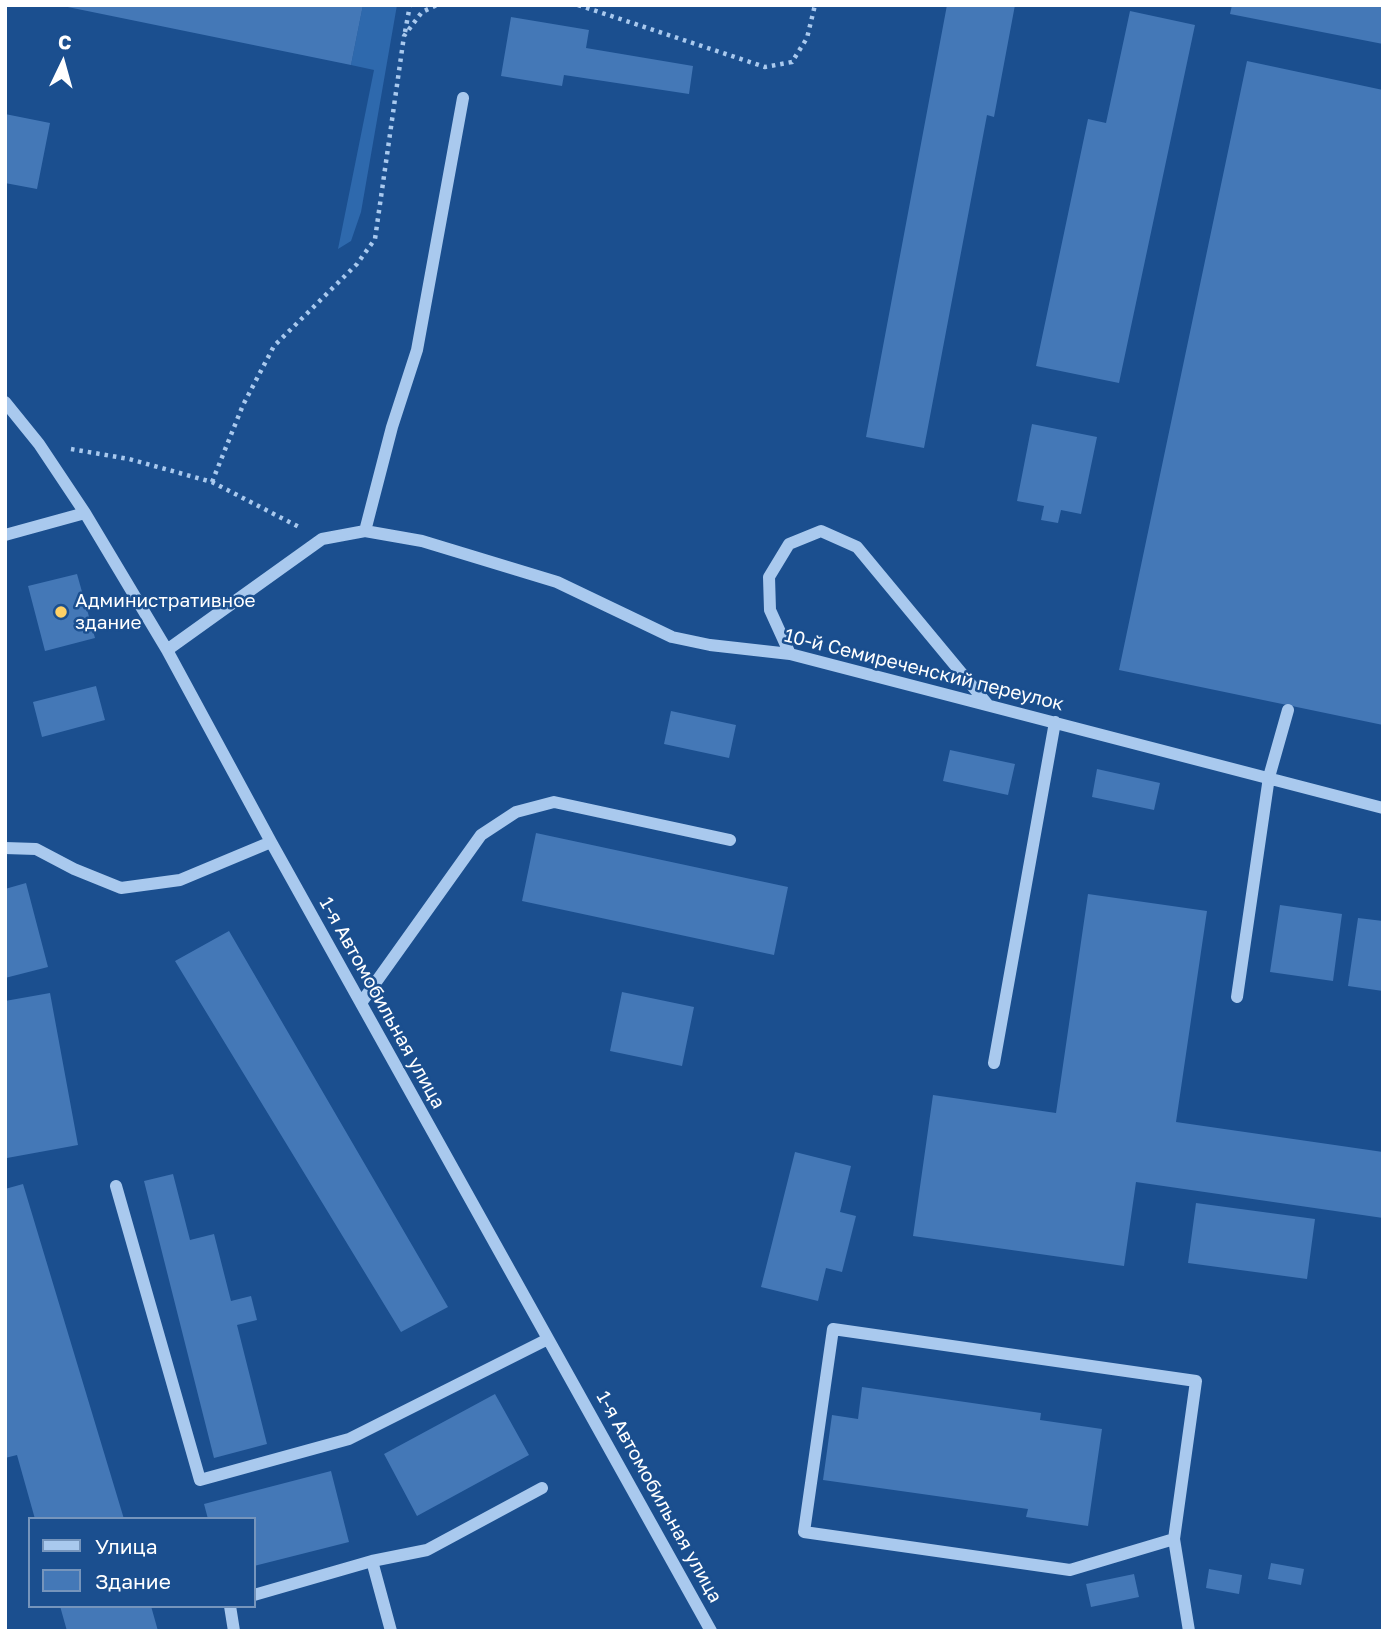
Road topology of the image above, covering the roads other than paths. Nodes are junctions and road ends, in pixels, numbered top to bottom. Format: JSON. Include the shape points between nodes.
{"nodes":[{"id":1,"x":463,"y":98,"type":"dead end"},
{"id":2,"x":5,"y":402,"type":"edge"},
{"id":3,"x":85,"y":513,"type":"junction"},
{"id":4,"x":365,"y":531,"type":"junction"},
{"id":5,"x":5,"y":535,"type":"edge"},
{"id":6,"x":167,"y":650,"type":"junction"},
{"id":7,"x":790,"y":654,"type":"junction"},
{"id":8,"x":988,"y":705,"type":"junction"},
{"id":9,"x":1288,"y":710,"type":"dead end"},
{"id":10,"x":1055,"y":722,"type":"junction"},
{"id":11,"x":1269,"y":777,"type":"junction"},
{"id":12,"x":1383,"y":808,"type":"edge"},
{"id":13,"x":730,"y":840,"type":"dead end"},
{"id":14,"x":271,"y":842,"type":"junction"},
{"id":15,"x":5,"y":848,"type":"edge"},
{"id":16,"x":1237,"y":997,"type":"dead end"},
{"id":17,"x":361,"y":1003,"type":"junction"},
{"id":18,"x":994,"y":1063,"type":"dead end"},
{"id":19,"x":116,"y":1186,"type":"dead end"},
{"id":20,"x":548,"y":1339,"type":"junction"},
{"id":21,"x":542,"y":1488,"type":"dead end"},
{"id":22,"x":1174,"y":1539,"type":"junction"},
{"id":23,"x":372,"y":1560,"type":"junction"},
{"id":24,"x":256,"y":1594,"type":"edge"},
{"id":25,"x":230,"y":1608,"type":"edge"},
{"id":26,"x":234,"y":1631,"type":"edge"},
{"id":27,"x":391,"y":1631,"type":"edge"},
{"id":28,"x":711,"y":1631,"type":"edge"},
{"id":29,"x":1189,"y":1631,"type":"edge"}],
"edges":[{"from":1,"to":4,"type":"street","via":[[416,350]]},
{"from":2,"to":3,"type":"street","name":"1-я Автомобильная улица"},
{"from":3,"to":5,"type":"street"},
{"from":3,"to":6,"type":"street","name":"1-я Автомобильная улица"},
{"from":4,"to":6,"type":"street","name":"10-й Семиреченский переулок","via":[[322,539]]},
{"from":4,"to":7,"type":"street","name":"10-й Семиреченский переулок","via":[[422,541],[557,582],[672,637]]},
{"from":6,"to":14,"type":"street","name":"1-я Автомобильная улица"},
{"from":7,"to":8,"type":"street","name":"10-й Семиреченский переулок"},
{"from":7,"to":8,"type":"street","via":[[770,610],[769,577],[789,544],[821,531],[858,547]]},
{"from":8,"to":10,"type":"street","name":"10-й Семиреченский переулок"},
{"from":9,"to":11,"type":"street"},
{"from":10,"to":11,"type":"street","name":"10-й Семиреченский переулок"},
{"from":10,"to":18,"type":"street"},
{"from":11,"to":12,"type":"street","name":"10-й Семиреченский переулок"},
{"from":11,"to":16,"type":"street"},
{"from":13,"to":17,"type":"street","via":[[554,802],[516,812],[481,835]]},
{"from":14,"to":15,"type":"street","via":[[180,880],[121,888],[36,849]]},
{"from":14,"to":17,"type":"street","name":"1-я Автомобильная улица"},
{"from":17,"to":20,"type":"street","name":"1-я Автомобильная улица"},
{"from":19,"to":20,"type":"street","via":[[200,1480],[349,1439]]},
{"from":20,"to":28,"type":"street","name":"1-я Автомобильная улица"},
{"from":21,"to":23,"type":"street","via":[[427,1550]]},
{"from":22,"to":22,"type":"street","via":[[1070,1570],[804,1532],[833,1329],[1196,1381]]},
{"from":22,"to":29,"type":"street"},
{"from":23,"to":24,"type":"street"},
{"from":23,"to":27,"type":"street"},
{"from":25,"to":26,"type":"street"}]}
